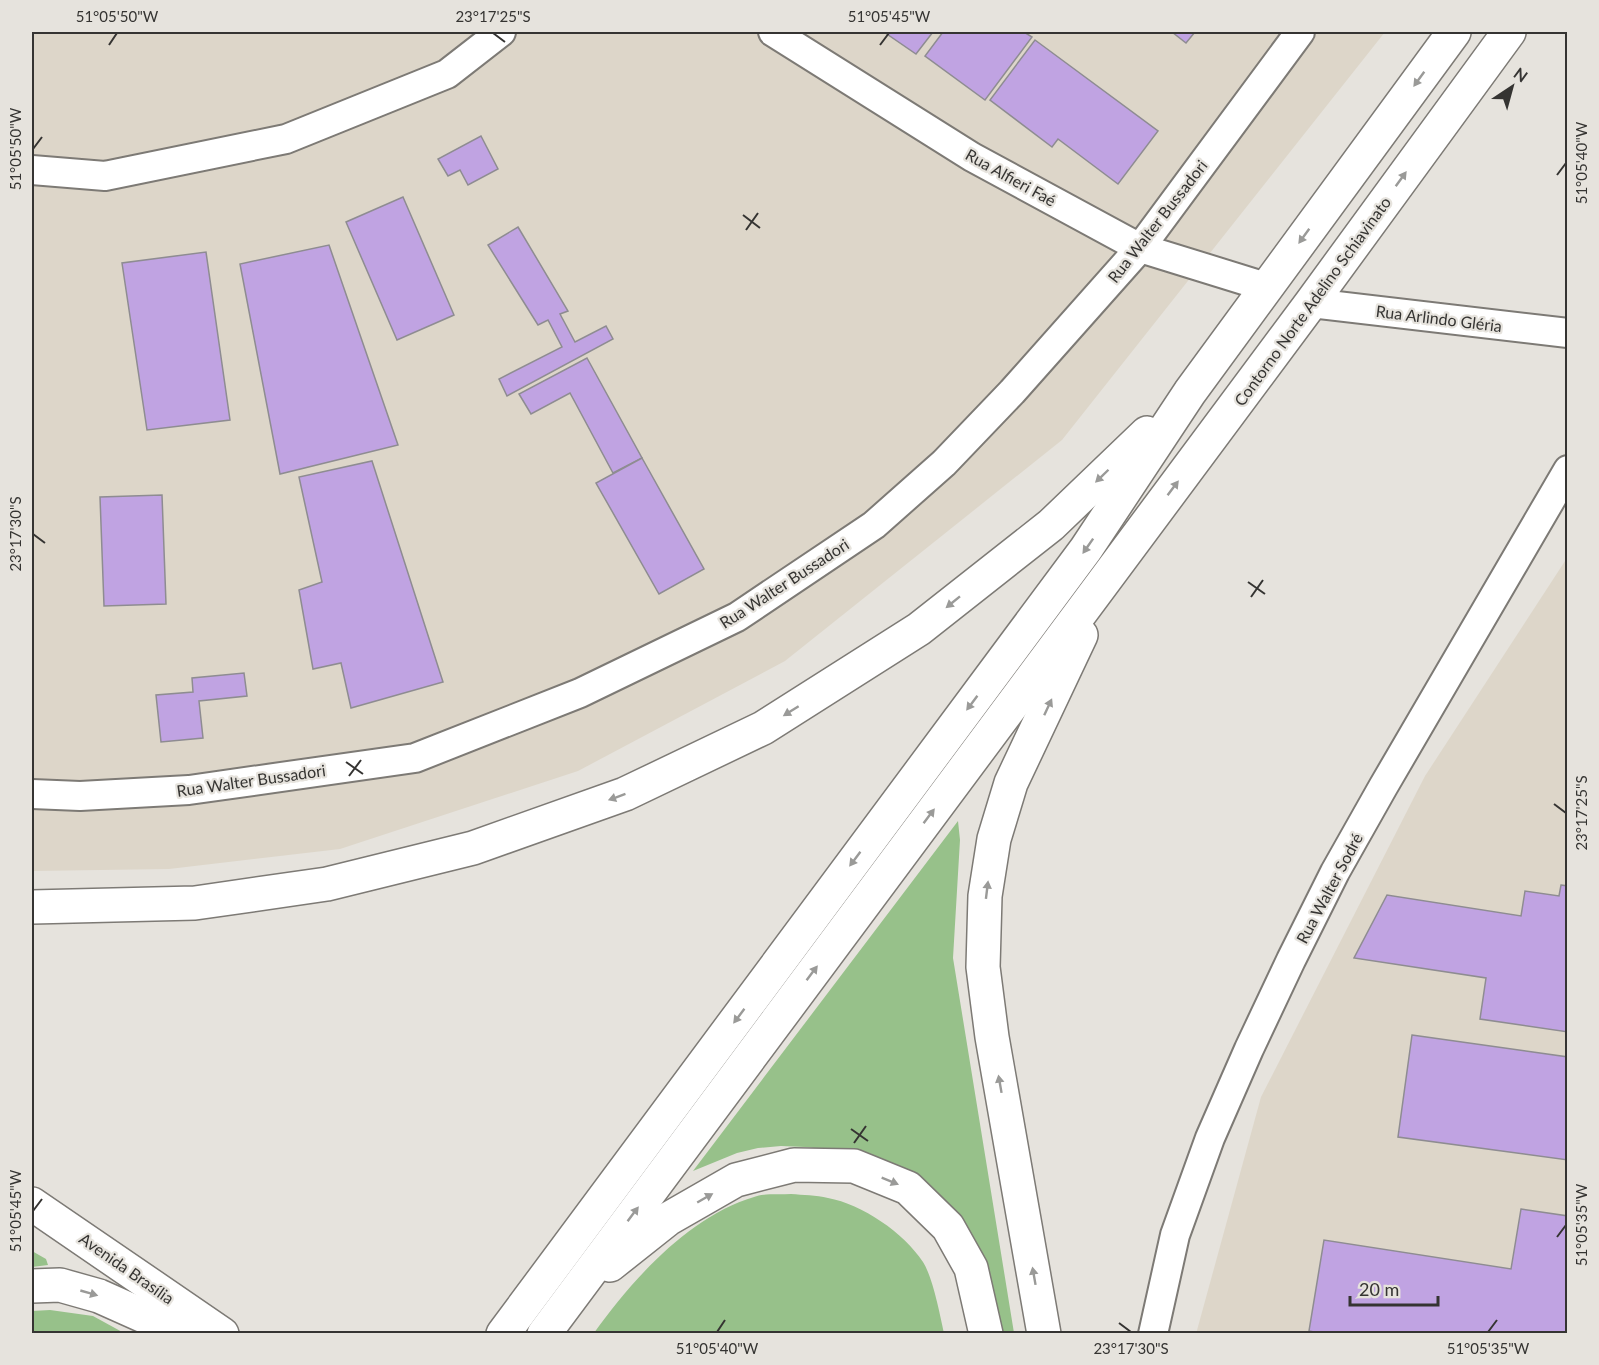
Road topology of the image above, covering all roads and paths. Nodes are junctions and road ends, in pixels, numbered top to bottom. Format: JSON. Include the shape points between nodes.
{"nodes":[{"id":1,"x":501,"y":32,"type":"edge"},
{"id":2,"x":772,"y":32,"type":"edge"},
{"id":3,"x":1300,"y":32,"type":"edge"},
{"id":4,"x":1454,"y":32,"type":"edge"},
{"id":5,"x":1509,"y":32,"type":"edge"},
{"id":6,"x":32,"y":170,"type":"edge"},
{"id":7,"x":1140,"y":248,"type":"junction"},
{"id":8,"x":1266,"y":287,"type":"junction"},
{"id":9,"x":1311,"y":303,"type":"junction"},
{"id":10,"x":1568,"y":333,"type":"edge"},
{"id":11,"x":1190,"y":392,"type":"junction"},
{"id":12,"x":1568,"y":470,"type":"edge"},
{"id":13,"x":1113,"y":569,"type":"junction"},
{"id":14,"x":32,"y":794,"type":"edge"},
{"id":15,"x":32,"y":907,"type":"edge"},
{"id":16,"x":32,"y":1204,"type":"edge"},
{"id":17,"x":32,"y":1286,"type":"edge"},
{"id":18,"x":573,"y":1294,"type":"junction"},
{"id":19,"x":184,"y":1334,"type":"edge"},
{"id":20,"x":222,"y":1334,"type":"edge"},
{"id":21,"x":503,"y":1334,"type":"edge"},
{"id":22,"x":544,"y":1334,"type":"edge"},
{"id":23,"x":986,"y":1334,"type":"edge"},
{"id":24,"x":1044,"y":1334,"type":"edge"},
{"id":25,"x":1153,"y":1334,"type":"edge"}],
"edges":[{"from":1,"to":6,"type":"street","via":[[447,74],[286,139],[105,176]]},
{"from":2,"to":7,"type":"street","name":"Rua Alfieri Faé","via":[[972,157]]},
{"from":3,"to":7,"type":"street","name":"Rua Walter Bussadori"},
{"from":4,"to":8,"type":"main road","one_way":true},
{"from":9,"to":5,"type":"main road","name":"Contorno Norte Adelino Schiavinato","one_way":true},
{"from":7,"to":8,"type":"street","name":"Rua Alfieri Faé"},
{"from":7,"to":14,"type":"street","name":"Rua Walter Bussadori","via":[[944,463],[873,525],[737,617],[580,693],[416,758],[189,790],[80,796]]},
{"from":8,"to":11,"type":"main road"},
{"from":9,"to":10,"type":"street","name":"Rua Arlindo Gléria"},
{"from":13,"to":9,"type":"main road","name":"Contorno Norte Adelino Schiavinato","one_way":true},
{"from":11,"to":15,"type":"main road","one_way":true,"via":[[1051,525],[920,629],[763,728],[626,794],[473,848],[327,884],[195,903]]},
{"from":11,"to":21,"type":"main road","one_way":true,"via":[[1086,549]]},
{"from":12,"to":25,"type":"street","name":"Rua Walter Sodré","via":[[1341,863],[1282,980],[1210,1138],[1175,1236]]},
{"from":18,"to":13,"type":"main road","one_way":true},
{"from":24,"to":13,"type":"main road","one_way":true,"via":[[992,1037],[983,966],[986,896],[994,839],[1011,783]]},
{"from":16,"to":20,"type":"main road","name":"Avenida Brasília"},
{"from":17,"to":19,"type":"main road","one_way":true,"via":[[60,1285],[99,1296]]},
{"from":18,"to":22,"type":"main road"},
{"from":18,"to":23,"type":"main road","one_way":true,"via":[[668,1219],[736,1180],[794,1165],[854,1167],[908,1188],[948,1227],[971,1268]]}]}
